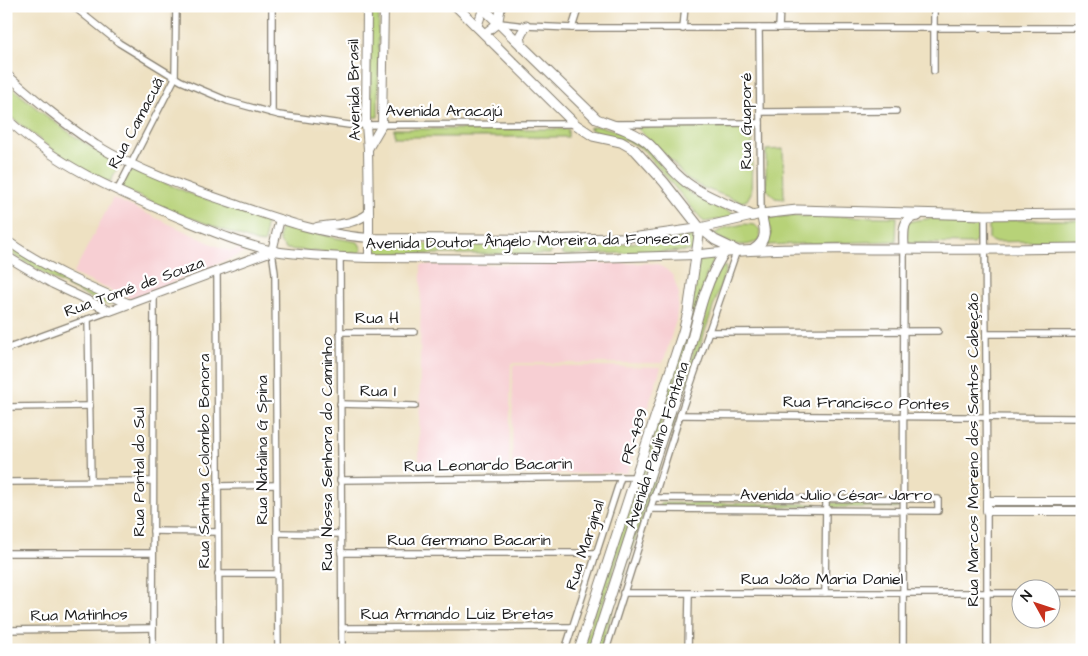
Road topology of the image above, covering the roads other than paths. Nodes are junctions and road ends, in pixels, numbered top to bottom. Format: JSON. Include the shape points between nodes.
{"nodes":[{"id":1,"x":73,"y":6,"type":"edge"},
{"id":2,"x":176,"y":6,"type":"edge"},
{"id":3,"x":272,"y":6,"type":"edge"},
{"id":4,"x":367,"y":6,"type":"edge"},
{"id":5,"x":384,"y":6,"type":"edge"},
{"id":6,"x":456,"y":6,"type":"edge"},
{"id":7,"x":501,"y":6,"type":"edge"},
{"id":8,"x":579,"y":6,"type":"edge"},
{"id":9,"x":685,"y":6,"type":"edge"},
{"id":10,"x":780,"y":6,"type":"edge"},
{"id":11,"x":934,"y":6,"type":"edge"},
{"id":12,"x":483,"y":7,"type":"edge"},
{"id":13,"x":498,"y":23,"type":"junction"},
{"id":14,"x":526,"y":26,"type":"junction"},
{"id":15,"x":477,"y":27,"type":"junction"},
{"id":16,"x":572,"y":28,"type":"junction"},
{"id":17,"x":760,"y":28,"type":"junction"},
{"id":18,"x":779,"y":28,"type":"junction"},
{"id":19,"x":934,"y":28,"type":"junction"},
{"id":20,"x":1082,"y":28,"type":"edge"},
{"id":21,"x":683,"y":29,"type":"junction"},
{"id":22,"x":484,"y":34,"type":"junction"},
{"id":23,"x":522,"y":47,"type":"junction"},
{"id":24,"x":934,"y":71,"type":"dead end"},
{"id":25,"x":6,"y":74,"type":"edge"},
{"id":26,"x":175,"y":78,"type":"junction"},
{"id":27,"x":896,"y":111,"type":"dead end"},
{"id":28,"x":760,"y":112,"type":"junction"},
{"id":29,"x":272,"y":113,"type":"junction"},
{"id":30,"x":6,"y":118,"type":"edge"},
{"id":31,"x":760,"y":123,"type":"junction"},
{"id":32,"x":382,"y":124,"type":"junction"},
{"id":33,"x":575,"y":124,"type":"junction"},
{"id":34,"x":612,"y":124,"type":"junction"},
{"id":35,"x":366,"y":125,"type":"junction"},
{"id":36,"x":368,"y":149,"type":"junction"},
{"id":37,"x":130,"y":164,"type":"junction"},
{"id":38,"x":116,"y":191,"type":"junction"},
{"id":39,"x":370,"y":213,"type":"junction"},
{"id":40,"x":929,"y":213,"type":"junction"},
{"id":41,"x":985,"y":214,"type":"junction"},
{"id":42,"x":1082,"y":214,"type":"edge"},
{"id":43,"x":757,"y":215,"type":"junction"},
{"id":44,"x":280,"y":220,"type":"junction"},
{"id":45,"x":719,"y":224,"type":"junction"},
{"id":46,"x":312,"y":227,"type":"junction"},
{"id":47,"x":700,"y":228,"type":"junction"},
{"id":48,"x":709,"y":235,"type":"junction"},
{"id":49,"x":369,"y":238,"type":"junction"},
{"id":50,"x":6,"y":240,"type":"edge"},
{"id":51,"x":1082,"y":248,"type":"edge"},
{"id":52,"x":753,"y":249,"type":"junction"},
{"id":53,"x":904,"y":249,"type":"junction"},
{"id":54,"x":986,"y":249,"type":"junction"},
{"id":55,"x":737,"y":250,"type":"junction"},
{"id":56,"x":272,"y":251,"type":"junction"},
{"id":57,"x":725,"y":252,"type":"junction"},
{"id":58,"x":696,"y":253,"type":"junction"},
{"id":59,"x":6,"y":256,"type":"edge"},
{"id":60,"x":340,"y":257,"type":"junction"},
{"id":61,"x":369,"y":258,"type":"junction"},
{"id":62,"x":217,"y":271,"type":"junction"},
{"id":63,"x":154,"y":295,"type":"junction"},
{"id":64,"x":130,"y":304,"type":"junction"},
{"id":65,"x":110,"y":312,"type":"junction"},
{"id":66,"x":88,"y":319,"type":"junction"},
{"id":67,"x":938,"y":331,"type":"dead end"},
{"id":68,"x":340,"y":332,"type":"junction"},
{"id":69,"x":414,"y":332,"type":"dead end"},
{"id":70,"x":708,"y":332,"type":"junction"},
{"id":71,"x":904,"y":332,"type":"junction"},
{"id":72,"x":986,"y":334,"type":"junction"},
{"id":73,"x":1082,"y":334,"type":"edge"},
{"id":74,"x":6,"y":349,"type":"edge"},
{"id":75,"x":340,"y":404,"type":"junction"},
{"id":76,"x":90,"y":406,"type":"junction"},
{"id":77,"x":414,"y":406,"type":"dead end"},
{"id":78,"x":6,"y":407,"type":"edge"},
{"id":79,"x":680,"y":415,"type":"junction"},
{"id":80,"x":904,"y":416,"type":"junction"},
{"id":81,"x":986,"y":418,"type":"junction"},
{"id":82,"x":1082,"y":418,"type":"edge"},
{"id":83,"x":621,"y":477,"type":"junction"},
{"id":84,"x":636,"y":477,"type":"junction"},
{"id":85,"x":340,"y":480,"type":"junction"},
{"id":86,"x":91,"y":481,"type":"junction"},
{"id":87,"x":153,"y":481,"type":"junction"},
{"id":88,"x":6,"y":482,"type":"edge"},
{"id":89,"x":276,"y":485,"type":"junction"},
{"id":90,"x":218,"y":486,"type":"junction"},
{"id":91,"x":653,"y":498,"type":"junction"},
{"id":92,"x":826,"y":499,"type":"junction"},
{"id":93,"x":904,"y":499,"type":"junction"},
{"id":94,"x":987,"y":501,"type":"junction"},
{"id":95,"x":1082,"y":501,"type":"edge"},
{"id":96,"x":650,"y":509,"type":"junction"},
{"id":97,"x":826,"y":510,"type":"junction"},
{"id":98,"x":904,"y":511,"type":"junction"},
{"id":99,"x":987,"y":511,"type":"junction"},
{"id":100,"x":1082,"y":511,"type":"edge"},
{"id":101,"x":153,"y":531,"type":"junction"},
{"id":102,"x":218,"y":532,"type":"junction"},
{"id":103,"x":277,"y":533,"type":"junction"},
{"id":104,"x":341,"y":534,"type":"junction"},
{"id":105,"x":6,"y":553,"type":"edge"},
{"id":106,"x":153,"y":553,"type":"junction"},
{"id":107,"x":341,"y":553,"type":"junction"},
{"id":108,"x":597,"y":553,"type":"junction"},
{"id":109,"x":218,"y":574,"type":"junction"},
{"id":110,"x":277,"y":574,"type":"junction"},
{"id":111,"x":904,"y":592,"type":"junction"},
{"id":112,"x":624,"y":593,"type":"junction"},
{"id":113,"x":825,"y":593,"type":"junction"},
{"id":114,"x":987,"y":593,"type":"junction"},
{"id":115,"x":1010,"y":593,"type":"edge"},
{"id":116,"x":1060,"y":593,"type":"edge"},
{"id":117,"x":1082,"y":593,"type":"edge"},
{"id":118,"x":689,"y":594,"type":"junction"},
{"id":119,"x":572,"y":627,"type":"junction"},
{"id":120,"x":153,"y":628,"type":"junction"},
{"id":121,"x":342,"y":628,"type":"junction"},
{"id":122,"x":6,"y":630,"type":"edge"},
{"id":123,"x":153,"y":650,"type":"edge"},
{"id":124,"x":219,"y":650,"type":"edge"},
{"id":125,"x":278,"y":650,"type":"edge"},
{"id":126,"x":342,"y":650,"type":"edge"},
{"id":127,"x":565,"y":650,"type":"edge"},
{"id":128,"x":579,"y":650,"type":"edge"},
{"id":129,"x":593,"y":650,"type":"edge"},
{"id":130,"x":606,"y":650,"type":"edge"},
{"id":131,"x":688,"y":650,"type":"edge"},
{"id":132,"x":903,"y":650,"type":"edge"},
{"id":133,"x":987,"y":650,"type":"edge"}],
"edges":[{"from":1,"to":26,"type":"street","name":"Avenida Aracajú","via":[[119,43]]},
{"from":2,"to":26,"type":"street","name":"Rua Camacuã"},
{"from":3,"to":29,"type":"street"},
{"from":4,"to":35,"type":"street","name":"Avenida Brasil"},
{"from":5,"to":32,"type":"street","name":"Avenida Brasil"},
{"from":6,"to":15,"type":"main road"},
{"from":7,"to":13,"type":"street"},
{"from":8,"to":16,"type":"street"},
{"from":9,"to":21,"type":"street"},
{"from":10,"to":18,"type":"street"},
{"from":11,"to":19,"type":"street"},
{"from":12,"to":13,"type":"main road"},
{"from":12,"to":15,"type":"street"},
{"from":13,"to":14,"type":"street"},
{"from":13,"to":22,"type":"street"},
{"from":13,"to":23,"type":"main road"},
{"from":14,"to":16,"type":"street"},
{"from":14,"to":23,"type":"main road","via":[[520,36]]},
{"from":15,"to":22,"type":"main road"},
{"from":16,"to":21,"type":"street"},
{"from":17,"to":18,"type":"street"},
{"from":17,"to":21,"type":"street"},
{"from":17,"to":28,"type":"street","name":"Rua Guaporé"},
{"from":18,"to":19,"type":"street"},
{"from":19,"to":20,"type":"street"},
{"from":19,"to":24,"type":"street"},
{"from":22,"to":33,"type":"main road"},
{"from":23,"to":34,"type":"main road","via":[[590,113]]},
{"from":25,"to":37,"type":"street","name":"Avenida Doutor Ângelo Moreira da Fonseca","via":[[58,117]]},
{"from":26,"to":29,"type":"street","name":"Avenida Aracajú","via":[[216,96]]},
{"from":26,"to":37,"type":"street","name":"Rua Camacuã"},
{"from":27,"to":28,"type":"street"},
{"from":28,"to":31,"type":"street","name":"Rua Guaporé"},
{"from":29,"to":35,"type":"street","name":"Avenida Aracajú","via":[[328,123]]},
{"from":30,"to":38,"type":"street","name":"Avenida Doutor Ângelo Moreira da Fonseca","via":[[55,156]]},
{"from":31,"to":34,"type":"street"},
{"from":31,"to":43,"type":"street","name":"Rua Guaporé"},
{"from":32,"to":33,"type":"street","name":"Avenida Aracajú"},
{"from":32,"to":35,"type":"street","name":"Avenida Aracajú"},
{"from":32,"to":36,"type":"street","name":"Avenida Brasil"},
{"from":33,"to":47,"type":"main road","via":[[593,136],[621,142],[635,150]]},
{"from":34,"to":43,"type":"main road","via":[[649,144],[673,171],[698,190]]},
{"from":35,"to":36,"type":"street","name":"Avenida Brasil"},
{"from":36,"to":39,"type":"street"},
{"from":37,"to":38,"type":"street","name":"Rua Camacuã"},
{"from":37,"to":44,"type":"street","name":"Avenida Doutor Ângelo Moreira da Fonseca"},
{"from":38,"to":56,"type":"street","name":"Avenida Doutor Ângelo Moreira da Fonseca","via":[[199,226]]},
{"from":39,"to":46,"type":"street","via":[[352,222]]},
{"from":39,"to":49,"type":"street"},
{"from":40,"to":41,"type":"main road","name":"Avenida Doutor Ângelo Moreira da Fonseca"},
{"from":40,"to":43,"type":"main road","name":"Avenida Doutor Ângelo Moreira da Fonseca","via":[[797,210]]},
{"from":40,"to":53,"type":"main road","via":[[913,216],[906,222]]},
{"from":41,"to":42,"type":"main road","name":"Avenida Doutor Ângelo Moreira da Fonseca"},
{"from":41,"to":54,"type":"street","name":"Rua Marcos Moreno dos Santos Cabeção"},
{"from":43,"to":45,"type":"main road","name":"Avenida Doutor Ângelo Moreira da Fonseca"},
{"from":43,"to":52,"type":"main road","via":[[765,237],[760,246]]},
{"from":44,"to":46,"type":"street","name":"Avenida Doutor Ângelo Moreira da Fonseca"},
{"from":44,"to":56,"type":"street"},
{"from":45,"to":47,"type":"main road","name":"Avenida Doutor Ângelo Moreira da Fonseca"},
{"from":45,"to":48,"type":"main road"},
{"from":46,"to":49,"type":"street","name":"Avenida Doutor Ângelo Moreira da Fonseca"},
{"from":47,"to":48,"type":"main road"},
{"from":47,"to":49,"type":"street","name":"Avenida Doutor Ângelo Moreira da Fonseca","via":[[635,237]]},
{"from":47,"to":58,"type":"main road","name":"PR-489","number":"PR-489"},
{"from":48,"to":55,"type":"main road"},
{"from":48,"to":58,"type":"main road"},
{"from":49,"to":61,"type":"street"},
{"from":50,"to":64,"type":"street","via":[[79,282]]},
{"from":51,"to":54,"type":"main road","name":"Avenida Doutor Ângelo Moreira da Fonseca"},
{"from":52,"to":53,"type":"main road","name":"Avenida Doutor Ângelo Moreira da Fonseca"},
{"from":52,"to":55,"type":"main road","name":"Avenida Doutor Ângelo Moreira da Fonseca"},
{"from":53,"to":54,"type":"main road","name":"Avenida Doutor Ângelo Moreira da Fonseca"},
{"from":53,"to":71,"type":"street"},
{"from":54,"to":72,"type":"street","name":"Rua Marcos Moreno dos Santos Cabeção"},
{"from":55,"to":57,"type":"main road","name":"Avenida Doutor Ângelo Moreira da Fonseca"},
{"from":55,"to":70,"type":"street","name":"Avenida Paulino Fontana"},
{"from":56,"to":60,"type":"street","name":"Avenida Doutor Ângelo Moreira da Fonseca"},
{"from":56,"to":62,"type":"street","name":"Rua Tomé de Souza"},
{"from":56,"to":89,"type":"street","name":"Rua Natalina G Spina","via":[[275,272]]},
{"from":57,"to":58,"type":"main road","name":"Avenida Doutor Ângelo Moreira da Fonseca"},
{"from":57,"to":129,"type":"main road","name":"PR-489","number":"PR-489","via":[[708,282],[685,368]]},
{"from":58,"to":61,"type":"street","name":"Avenida Doutor Ângelo Moreira da Fonseca","via":[[558,259]]},
{"from":58,"to":84,"type":"main road","name":"PR-489","number":"PR-489","via":[[683,332]]},
{"from":59,"to":65,"type":"street"},
{"from":60,"to":61,"type":"street","name":"Avenida Doutor Ângelo Moreira da Fonseca"},
{"from":60,"to":68,"type":"street","name":"Rua Nossa Senhora do Caminho"},
{"from":62,"to":63,"type":"street","name":"Rua Tomé de Souza"},
{"from":62,"to":90,"type":"street","name":"Rua Santina Colombo Bonora"},
{"from":63,"to":64,"type":"street","name":"Rua Tomé de Souza"},
{"from":63,"to":87,"type":"street","name":"Rua Pontal do Sul"},
{"from":64,"to":65,"type":"street","name":"Rua Tomé de Souza"},
{"from":65,"to":66,"type":"street","name":"Rua Tomé de Souza"},
{"from":66,"to":74,"type":"street","name":"Rua Tomé de Souza"},
{"from":66,"to":76,"type":"street"},
{"from":67,"to":71,"type":"street"},
{"from":68,"to":69,"type":"street","name":"Rua H"},
{"from":68,"to":75,"type":"street","name":"Rua Nossa Senhora do Caminho"},
{"from":70,"to":71,"type":"street"},
{"from":70,"to":79,"type":"street","name":"Avenida Paulino Fontana"},
{"from":71,"to":80,"type":"street"},
{"from":72,"to":73,"type":"street"},
{"from":72,"to":81,"type":"street","name":"Rua Marcos Moreno dos Santos Cabeção"},
{"from":75,"to":77,"type":"street","name":"Rua I"},
{"from":75,"to":85,"type":"street","name":"Rua Nossa Senhora do Caminho"},
{"from":76,"to":78,"type":"street"},
{"from":76,"to":86,"type":"street"},
{"from":79,"to":80,"type":"street","name":"Rua Francisco Pontes"},
{"from":79,"to":91,"type":"street","name":"Avenida Paulino Fontana"},
{"from":80,"to":81,"type":"street","name":"Rua Francisco Pontes"},
{"from":80,"to":93,"type":"street"},
{"from":81,"to":82,"type":"street","name":"Rua Francisco Pontes"},
{"from":81,"to":94,"type":"street","name":"Rua Marcos Moreno dos Santos Cabeção"},
{"from":83,"to":84,"type":"street","name":"Rua Leonardo Bacarin"},
{"from":83,"to":85,"type":"street","name":"Rua Leonardo Bacarin"},
{"from":83,"to":108,"type":"street","name":"Rua Marginal"},
{"from":84,"to":128,"type":"main road","name":"PR-489","number":"PR-489"},
{"from":85,"to":104,"type":"street","name":"Rua Nossa Senhora do Caminho"},
{"from":86,"to":87,"type":"street"},
{"from":86,"to":88,"type":"street"},
{"from":87,"to":101,"type":"street","name":"Rua Pontal do Sul"},
{"from":89,"to":90,"type":"street"},
{"from":89,"to":103,"type":"street","name":"Rua Natalina G Spina"},
{"from":90,"to":102,"type":"street","name":"Rua Santina Colombo Bonora"},
{"from":91,"to":92,"type":"street","name":"Avenida Julio César Jarro"},
{"from":91,"to":96,"type":"street","name":"Avenida Paulino Fontana"},
{"from":92,"to":93,"type":"street","name":"Avenida Julio César Jarro"},
{"from":92,"to":97,"type":"street"},
{"from":93,"to":98,"type":"street"},
{"from":93,"to":98,"type":"street","name":"Avenida Julio César Jarro","via":[[938,499],[938,511]]},
{"from":94,"to":95,"type":"street"},
{"from":94,"to":99,"type":"street","name":"Rua Marcos Moreno dos Santos Cabeção"},
{"from":96,"to":97,"type":"street","name":"Avenida Julio César Jarro"},
{"from":96,"to":112,"type":"street","name":"Avenida Paulino Fontana"},
{"from":97,"to":98,"type":"street","name":"Avenida Julio César Jarro"},
{"from":97,"to":113,"type":"street"},
{"from":98,"to":111,"type":"street"},
{"from":99,"to":100,"type":"street"},
{"from":99,"to":114,"type":"street","name":"Rua Marcos Moreno dos Santos Cabeção"},
{"from":101,"to":102,"type":"street"},
{"from":101,"to":106,"type":"street","name":"Rua Pontal do Sul"},
{"from":102,"to":109,"type":"street","name":"Rua Santina Colombo Bonora"},
{"from":103,"to":104,"type":"street"},
{"from":103,"to":110,"type":"street","name":"Rua Natalina G Spina"},
{"from":104,"to":107,"type":"street","name":"Rua Nossa Senhora do Caminho"},
{"from":105,"to":106,"type":"street"},
{"from":106,"to":120,"type":"street","name":"Rua Pontal do Sul"},
{"from":107,"to":108,"type":"street","name":"Rua Germano Bacarin"},
{"from":107,"to":121,"type":"street","name":"Rua Nossa Senhora do Caminho"},
{"from":108,"to":119,"type":"street","name":"Rua Marginal"},
{"from":109,"to":110,"type":"street"},
{"from":109,"to":124,"type":"street","name":"Rua Santina Colombo Bonora"},
{"from":110,"to":125,"type":"street","name":"Rua Natalina G Spina"},
{"from":111,"to":113,"type":"street","name":"Rua João Maria Daniel"},
{"from":111,"to":114,"type":"street","name":"Rua João Maria Daniel"},
{"from":111,"to":132,"type":"street"},
{"from":112,"to":118,"type":"street","name":"Rua João Maria Daniel"},
{"from":112,"to":130,"type":"street","name":"Avenida Paulino Fontana"},
{"from":113,"to":118,"type":"street","name":"Rua João Maria Daniel"},
{"from":114,"to":115,"type":"street","name":"Rua João Maria Daniel"},
{"from":114,"to":133,"type":"street","name":"Rua Marcos Moreno dos Santos Cabeção"},
{"from":116,"to":117,"type":"street"},
{"from":118,"to":131,"type":"street"},
{"from":119,"to":121,"type":"street","name":"Rua Armando Luiz Bretas"},
{"from":119,"to":127,"type":"street","name":"Rua Marginal"},
{"from":120,"to":122,"type":"street","name":"Rua Matinhos"},
{"from":120,"to":123,"type":"street","name":"Rua Pontal do Sul"},
{"from":121,"to":126,"type":"street","name":"Rua Nossa Senhora do Caminho"}]}
